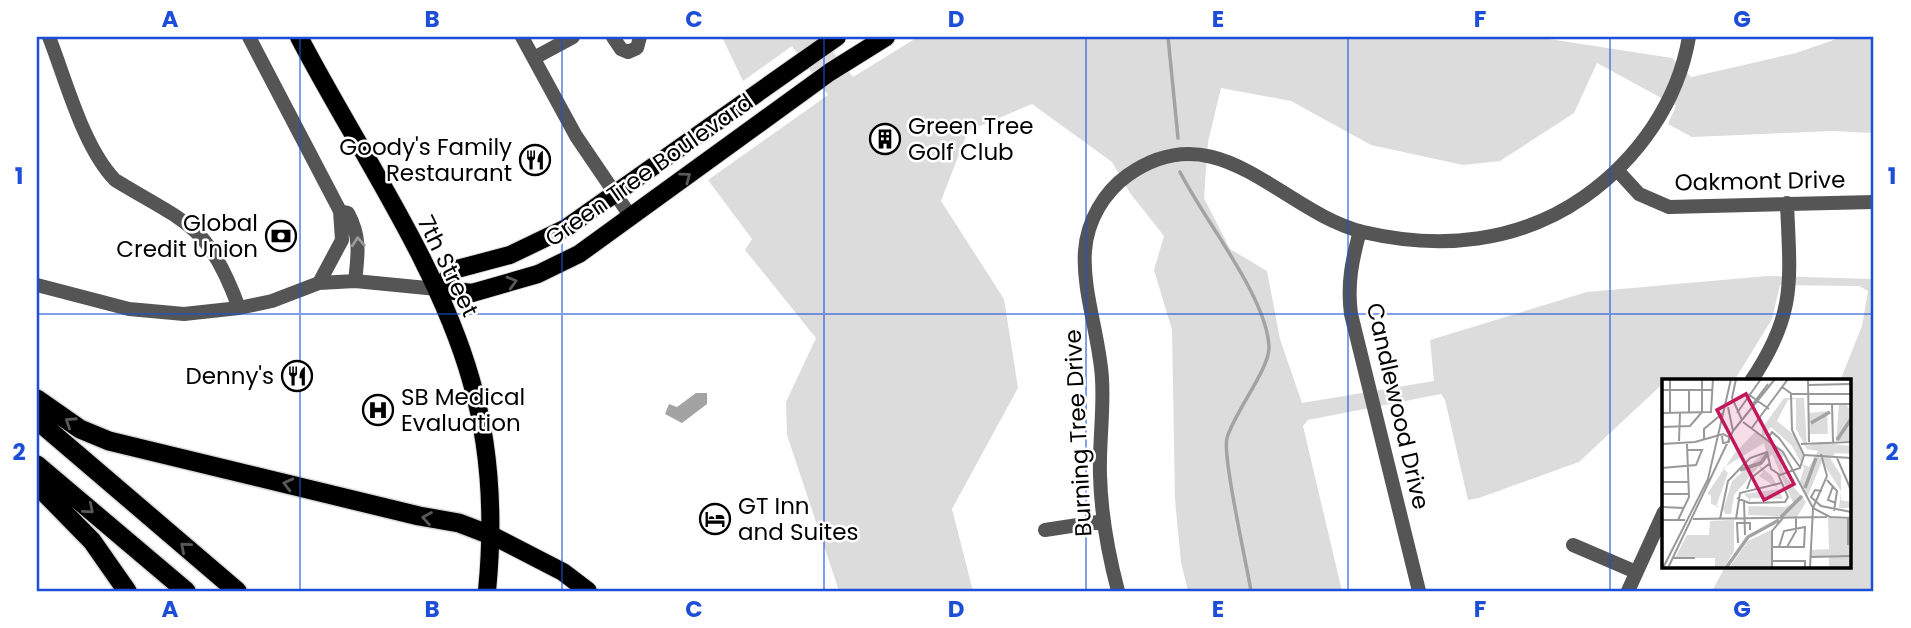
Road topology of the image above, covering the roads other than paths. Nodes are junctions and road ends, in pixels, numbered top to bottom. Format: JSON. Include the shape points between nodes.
{"nodes":[{"id":1,"x":49,"y":37,"type":"edge"},
{"id":2,"x":249,"y":37,"type":"edge"},
{"id":3,"x":299,"y":37,"type":"edge"},
{"id":4,"x":522,"y":37,"type":"edge"},
{"id":5,"x":573,"y":37,"type":"edge"},
{"id":6,"x":612,"y":37,"type":"edge"},
{"id":7,"x":640,"y":37,"type":"edge"},
{"id":8,"x":837,"y":37,"type":"edge"},
{"id":9,"x":886,"y":37,"type":"edge"},
{"id":10,"x":1689,"y":37,"type":"edge"},
{"id":11,"x":534,"y":58,"type":"junction"},
{"id":12,"x":1617,"y":170,"type":"junction"},
{"id":13,"x":615,"y":195,"type":"junction"},
{"id":14,"x":1874,"y":202,"type":"edge"},
{"id":15,"x":1787,"y":203,"type":"junction"},
{"id":16,"x":340,"y":211,"type":"junction"},
{"id":17,"x":631,"y":217,"type":"junction"},
{"id":18,"x":1360,"y":231,"type":"junction"},
{"id":19,"x":355,"y":281,"type":"junction"},
{"id":20,"x":319,"y":283,"type":"junction"},
{"id":21,"x":37,"y":285,"type":"edge"},
{"id":22,"x":437,"y":289,"type":"junction"},
{"id":23,"x":239,"y":308,"type":"junction"},
{"id":24,"x":1752,"y":379,"type":"edge"},
{"id":25,"x":37,"y":399,"type":"edge"},
{"id":26,"x":37,"y":420,"type":"edge"},
{"id":27,"x":37,"y":465,"type":"edge"},
{"id":28,"x":37,"y":485,"type":"edge"},
{"id":29,"x":1662,"y":516,"type":"edge"},
{"id":30,"x":1104,"y":521,"type":"junction"},
{"id":31,"x":1045,"y":530,"type":"dead end"},
{"id":32,"x":493,"y":536,"type":"junction"},
{"id":33,"x":1573,"y":545,"type":"dead end"},
{"id":34,"x":1636,"y":572,"type":"junction"},
{"id":35,"x":127,"y":591,"type":"edge"},
{"id":36,"x":186,"y":591,"type":"edge"},
{"id":37,"x":237,"y":591,"type":"edge"},
{"id":38,"x":487,"y":591,"type":"edge"},
{"id":39,"x":588,"y":591,"type":"edge"},
{"id":40,"x":1118,"y":591,"type":"edge"},
{"id":41,"x":1419,"y":591,"type":"edge"},
{"id":42,"x":1628,"y":591,"type":"edge"}],
"edges":[{"from":1,"to":23,"type":"street","via":[[87,133],[108,172],[200,233],[225,271]]},
{"from":2,"to":16,"type":"street"},
{"from":3,"to":22,"type":"main road","name":"7th Street"},
{"from":4,"to":11,"type":"street"},
{"from":5,"to":11,"type":"street"},
{"from":6,"to":7,"type":"street","via":[[628,52],[637,48]]},
{"from":8,"to":13,"type":"main road","name":"Green Tree Boulevard"},
{"from":17,"to":9,"type":"main road","name":"Green Tree Boulevard","one_way":true,"via":[[830,72]]},
{"from":10,"to":12,"type":"street","name":"Burning Tree Drive","via":[[1679,75],[1660,117]]},
{"from":11,"to":13,"type":"street","via":[[576,136]]},
{"from":12,"to":15,"type":"street","name":"Oakmont Drive","via":[[1639,194],[1669,206]]},
{"from":12,"to":18,"type":"street","name":"Burning Tree Drive","via":[[1564,210],[1510,233],[1436,242]]},
{"from":13,"to":17,"type":"street"},
{"from":13,"to":22,"type":"main road","name":"Green Tree Boulevard","via":[[542,242],[457,269]]},
{"from":14,"to":15,"type":"street","name":"Oakmont Drive"},
{"from":15,"to":24,"type":"street","via":[[1791,280],[1784,322]]},
{"from":19,"to":16,"type":"street","one_way":true,"via":[[356,229],[348,213]]},
{"from":16,"to":20,"type":"street","via":[[342,240]]},
{"from":22,"to":17,"type":"main road","name":"Green Tree Boulevard","one_way":true,"via":[[472,293],[538,274],[579,254]]},
{"from":18,"to":30,"type":"street","name":"Burning Tree Drive","via":[[1230,161],[1209,155],[1166,156],[1140,166],[1111,188],[1091,223],[1085,248],[1102,378]]},
{"from":18,"to":41,"type":"street","name":"Candlewood Drive","via":[[1350,267],[1351,314]]},
{"from":19,"to":20,"type":"street"},
{"from":19,"to":22,"type":"street"},
{"from":20,"to":23,"type":"street"},
{"from":21,"to":23,"type":"street","via":[[157,313]]},
{"from":22,"to":32,"type":"main road","name":"7th Street","via":[[471,377],[480,414]]},
{"from":32,"to":25,"type":"highway","one_way":true,"via":[[458,523],[109,441],[80,429]]},
{"from":37,"to":26,"type":"highway","one_way":true},
{"from":27,"to":36,"type":"highway","one_way":true},
{"from":28,"to":35,"type":"highway","via":[[92,541]]},
{"from":29,"to":34,"type":"street"},
{"from":30,"to":31,"type":"street"},
{"from":30,"to":40,"type":"street","name":"Burning Tree Drive"},
{"from":32,"to":38,"type":"main road","name":"7th Street"},
{"from":32,"to":39,"type":"main road","via":[[563,572]]},
{"from":33,"to":34,"type":"street"},
{"from":34,"to":42,"type":"street"}]}
